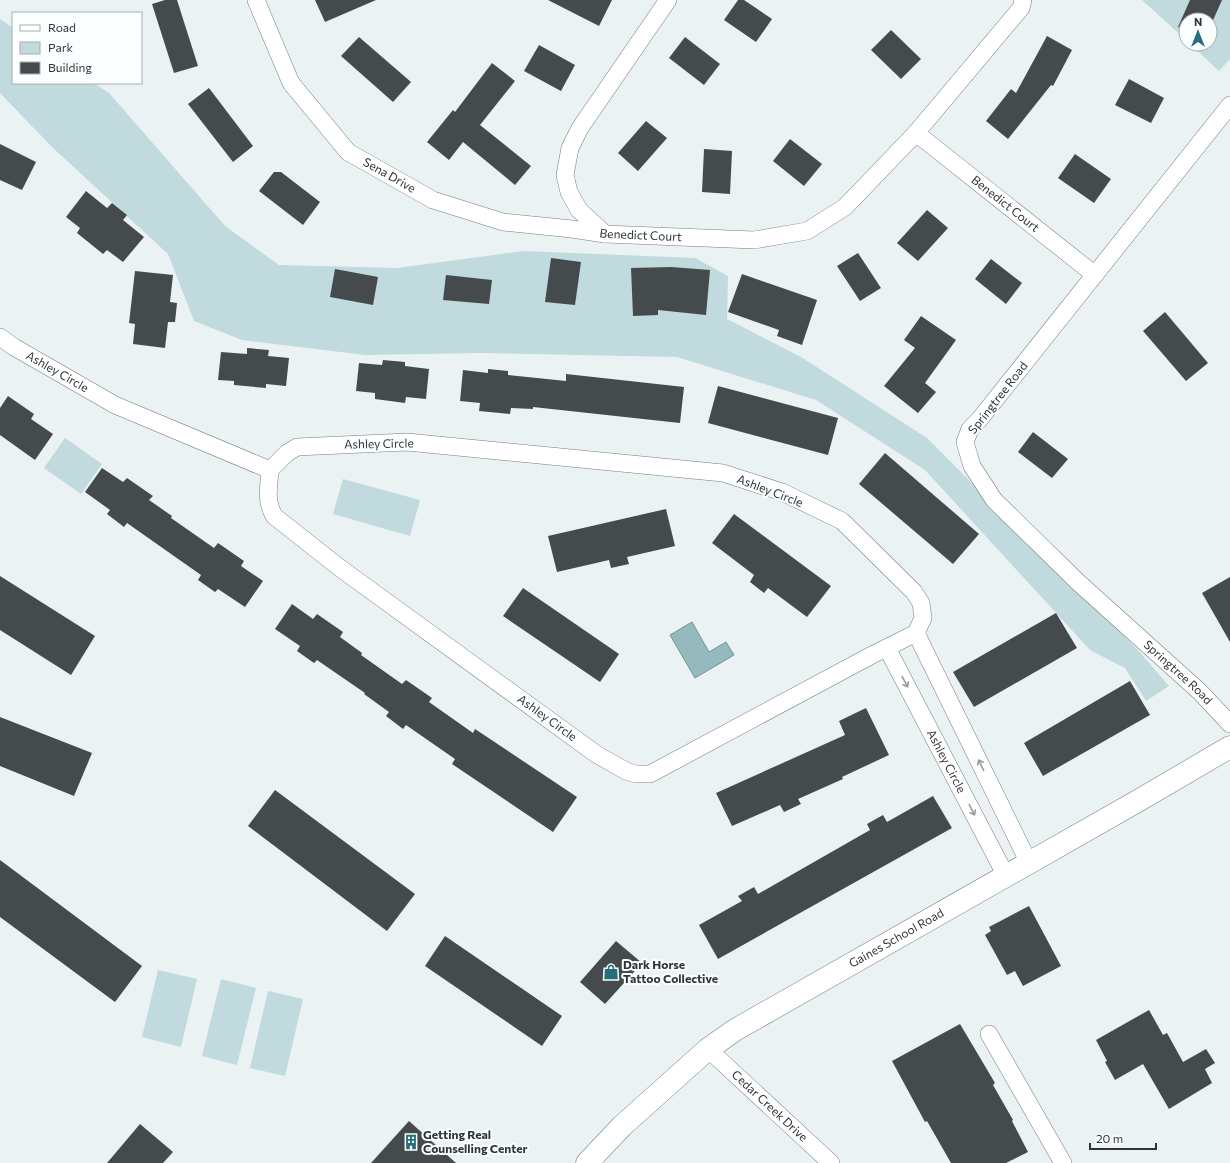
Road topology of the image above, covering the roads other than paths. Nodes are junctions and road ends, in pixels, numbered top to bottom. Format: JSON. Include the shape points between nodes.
{"nodes":[{"id":1,"x":256,"y":0,"type":"edge"},
{"id":2,"x":668,"y":0,"type":"edge"},
{"id":3,"x":1023,"y":0,"type":"edge"},
{"id":4,"x":1230,"y":105,"type":"edge"},
{"id":5,"x":916,"y":133,"type":"junction"},
{"id":6,"x":605,"y":234,"type":"junction"},
{"id":7,"x":1095,"y":275,"type":"junction"},
{"id":8,"x":0,"y":336,"type":"edge"},
{"id":9,"x":270,"y":470,"type":"junction"},
{"id":10,"x":916,"y":634,"type":"junction"},
{"id":11,"x":887,"y":648,"type":"junction"},
{"id":12,"x":1230,"y":724,"type":"edge"},
{"id":13,"x":1230,"y":747,"type":"edge"},
{"id":14,"x":1029,"y":863,"type":"junction"},
{"id":15,"x":1006,"y":876,"type":"junction"},
{"id":16,"x":989,"y":1034,"type":"dead end"},
{"id":17,"x":708,"y":1048,"type":"junction"},
{"id":18,"x":587,"y":1163,"type":"edge"},
{"id":19,"x":831,"y":1163,"type":"edge"},
{"id":20,"x":1063,"y":1163,"type":"edge"}],
"edges":[{"from":1,"to":6,"type":"street","name":"Sena Drive","via":[[291,83],[348,152],[433,200],[503,222]]},
{"from":2,"to":6,"type":"street","name":"Benedict Court","via":[[580,128],[570,148],[565,175],[569,192],[579,210]]},
{"from":3,"to":5,"type":"street","name":"Benedict Court","via":[[1021,8]]},
{"from":4,"to":7,"type":"street","name":"Springtree Road"},
{"from":5,"to":6,"type":"street","name":"Benedict Court","via":[[845,207],[807,231],[754,240]]},
{"from":5,"to":7,"type":"street","name":"Benedict Court"},
{"from":7,"to":12,"type":"street","name":"Springtree Road","via":[[980,420],[970,429],[965,442],[972,466],[994,500],[1079,584],[1200,692]]},
{"from":8,"to":9,"type":"street","name":"Ashley Circle","via":[[14,347],[115,405]]},
{"from":9,"to":10,"type":"street","name":"Ashley Circle","via":[[297,447],[407,442],[723,473],[782,492],[842,521],[914,592],[921,603],[923,618]]},
{"from":9,"to":11,"type":"street","name":"Ashley Circle","via":[[268,499],[274,516],[340,568],[596,754],[636,774],[650,774]]},
{"from":10,"to":11,"type":"street","name":"Ashley Circle"},
{"from":14,"to":10,"type":"street","one_way":true},
{"from":11,"to":15,"type":"street","name":"Ashley Circle","one_way":true},
{"from":13,"to":14,"type":"main road","name":"Gaines School Road"},
{"from":14,"to":15,"type":"main road","name":"Gaines School Road"},
{"from":15,"to":17,"type":"main road","name":"Gaines School Road","via":[[735,1030]]},
{"from":16,"to":20,"type":"street"},
{"from":17,"to":18,"type":"main road","name":"Gaines School Road","via":[[622,1126]]},
{"from":17,"to":19,"type":"street","name":"Cedar Creek Drive"}]}
